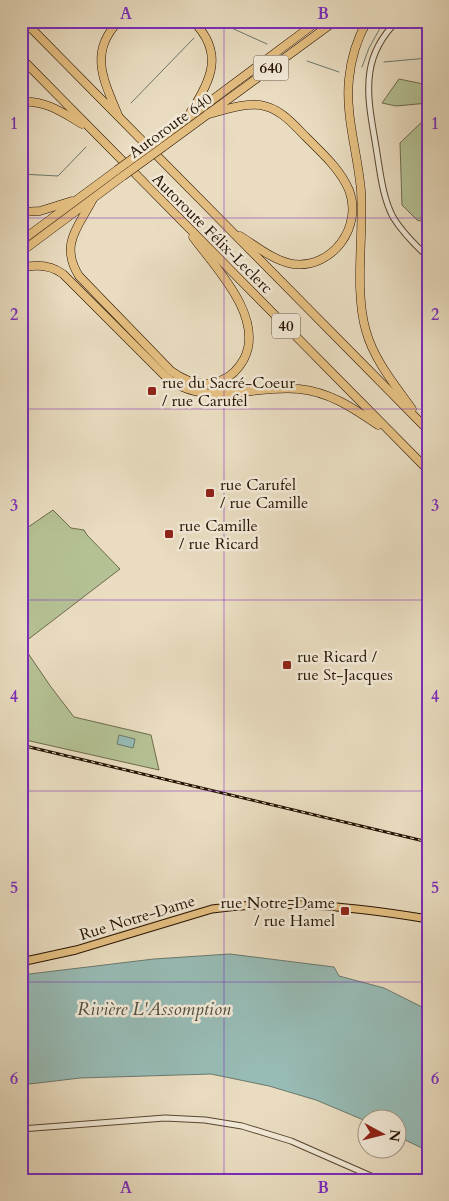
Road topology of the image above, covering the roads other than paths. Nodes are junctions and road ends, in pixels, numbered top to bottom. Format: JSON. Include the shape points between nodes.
{"nodes":[{"id":1,"x":24,"y":21,"type":"edge"},
{"id":2,"x":119,"y":21,"type":"edge"},
{"id":3,"x":193,"y":21,"type":"edge"},
{"id":4,"x":318,"y":21,"type":"edge"},
{"id":5,"x":334,"y":21,"type":"edge"},
{"id":6,"x":367,"y":21,"type":"edge"},
{"id":7,"x":397,"y":21,"type":"edge"},
{"id":8,"x":21,"y":58,"type":"edge"},
{"id":9,"x":21,"y":102,"type":"edge"},
{"id":10,"x":208,"y":114,"type":"junction"},
{"id":11,"x":120,"y":119,"type":"junction"},
{"id":12,"x":186,"y":119,"type":"junction"},
{"id":13,"x":90,"y":128,"type":"junction"},
{"id":14,"x":120,"y":173,"type":"junction"},
{"id":15,"x":79,"y":198,"type":"junction"},
{"id":16,"x":93,"y":199,"type":"junction"},
{"id":17,"x":21,"y":212,"type":"edge"},
{"id":18,"x":179,"y":217,"type":"junction"},
{"id":19,"x":229,"y":229,"type":"junction"},
{"id":20,"x":21,"y":241,"type":"edge"},
{"id":21,"x":21,"y":252,"type":"edge"},
{"id":22,"x":428,"y":258,"type":"edge"},
{"id":23,"x":21,"y":268,"type":"edge"},
{"id":24,"x":425,"y":428,"type":"edge"},
{"id":25,"x":392,"y":434,"type":"junction"},
{"id":26,"x":428,"y":470,"type":"edge"},
{"id":27,"x":428,"y":919,"type":"edge"},
{"id":28,"x":21,"y":962,"type":"edge"},
{"id":29,"x":21,"y":1128,"type":"edge"},
{"id":30,"x":380,"y":1180,"type":"edge"}],
"edges":[{"from":1,"to":11,"type":"highway","name":"Autoroute Félix-Leclerc","number":"40"},
{"from":2,"to":11,"type":"highway","via":[[106,38],[101,64]]},
{"from":3,"to":12,"type":"highway","via":[[208,42],[212,69],[207,86]]},
{"from":4,"to":12,"type":"highway","name":"Autoroute 640","number":"640"},
{"from":5,"to":10,"type":"highway","name":"Autoroute 640","number":"640"},
{"from":6,"to":24,"type":"highway","via":[[354,52],[348,91],[361,200],[362,312],[375,355]]},
{"from":7,"to":22,"type":"street","via":[[381,42],[372,63],[368,85],[370,108],[388,206],[402,229]]},
{"from":8,"to":13,"type":"highway","name":"Autoroute Félix-Leclerc","number":"40"},
{"from":9,"to":13,"type":"highway","via":[[50,106]]},
{"from":10,"to":14,"type":"highway","name":"Autoroute 640","number":"640","bridge":true},
{"from":10,"to":19,"type":"highway","via":[[247,105],[260,105],[277,111],[335,167],[352,202],[352,222],[344,240],[330,254],[310,263],[280,260]]},
{"from":11,"to":19,"type":"highway","name":"Autoroute Félix-Leclerc","number":"40"},
{"from":12,"to":14,"type":"highway","name":"Autoroute 640","number":"640","bridge":true},
{"from":13,"to":18,"type":"highway","name":"Autoroute Félix-Leclerc","number":"40"},
{"from":14,"to":15,"type":"highway","name":"Autoroute 640","number":"640"},
{"from":14,"to":16,"type":"highway","name":"Autoroute 640","number":"640"},
{"from":15,"to":17,"type":"highway","via":[[40,211]]},
{"from":15,"to":20,"type":"highway","name":"Autoroute 640","number":"640"},
{"from":16,"to":18,"type":"highway","via":[[76,226],[70,244],[71,258],[79,276],[172,371],[199,384],[214,382],[228,377],[242,363],[248,347],[248,329],[234,293]]},
{"from":16,"to":21,"type":"highway","name":"Autoroute 640","number":"640"},
{"from":18,"to":25,"type":"highway","name":"Autoroute Félix-Leclerc","number":"40"},
{"from":19,"to":24,"type":"highway","name":"Autoroute Félix-Leclerc","number":"40"},
{"from":23,"to":25,"type":"highway","via":[[44,266],[63,274],[166,378],[186,390],[206,394],[279,388],[309,390],[345,403]]},
{"from":25,"to":26,"type":"highway","name":"Autoroute Félix-Leclerc","number":"40"},
{"from":27,"to":28,"type":"main road","name":"Rue Notre-Dame","via":[[381,911],[294,904],[220,908],[76,950]]},
{"from":29,"to":30,"type":"street","via":[[156,1118],[205,1120],[242,1126],[291,1141]]}]}
